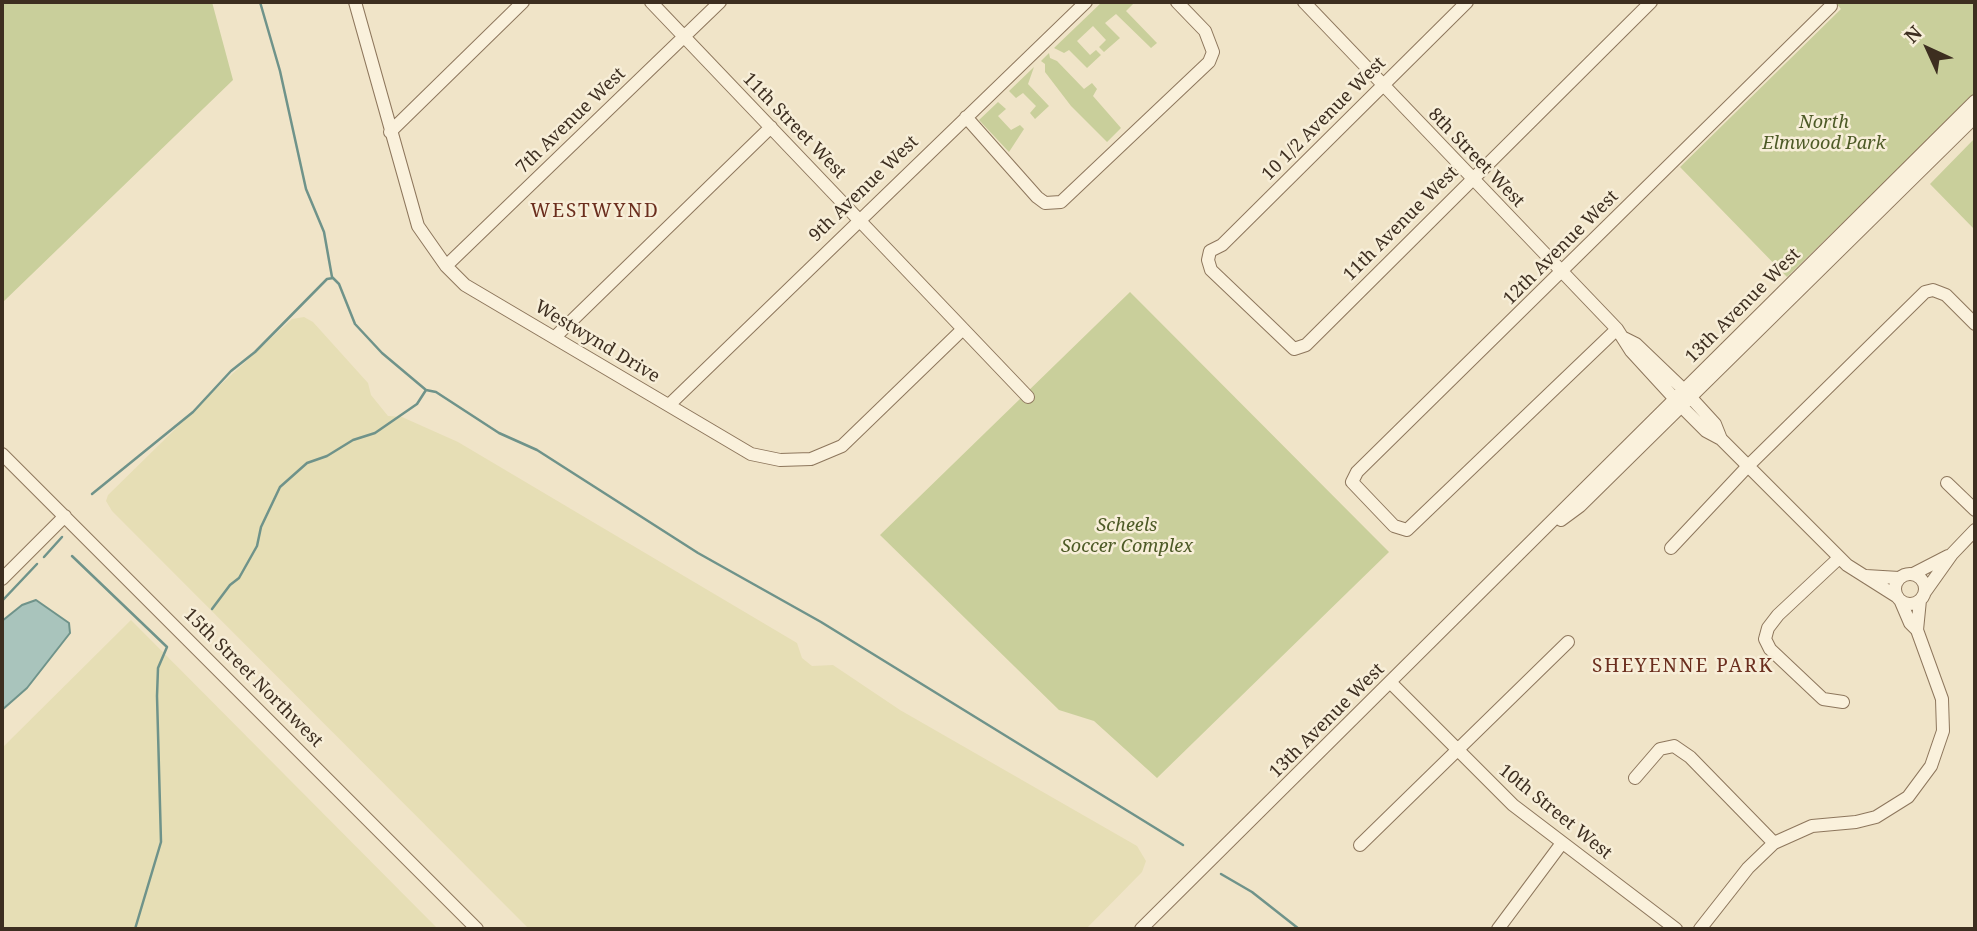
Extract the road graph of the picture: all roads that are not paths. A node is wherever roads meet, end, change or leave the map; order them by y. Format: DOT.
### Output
graph roads {
  1 [pos="355,2"];
  2 [pos="523,2"];
  3 [pos="651,2"];
  4 [pos="720,2"];
  5 [pos="1086,2"];
  6 [pos="1177,2"];
  7 [pos="1304,2"];
  8 [pos="1467,2"];
  9 [pos="1651,2"];
  10 [pos="1831,6"];
  11 [pos="684,36"];
  12 [pos="1382,85"];
  13 [pos="1975,101"];
  14 [pos="966,117"];
  15 [pos="1975,117"];
  16 [pos="771,127"];
  17 [pos="390,132"];
  18 [pos="1471,179"];
  19 [pos="859,218"];
  20 [pos="446,266"];
  21 [pos="1561,272"];
  22 [pos="1975,324"];
  23 [pos="963,329"];
  24 [pos="1620,334"];
  25 [pos="555,337"];
  26 [pos="1294,349"];
  27 [pos="1028,397"];
  28 [pos="1682,397"];
  29 [pos="669,405"];
  30 [pos="2,454"];
  31 [pos="1748,466"];
  32 [pos="1947,482"];
  33 [pos="1975,510"];
  34 [pos="65,516"];
  35 [pos="1975,530"];
  36 [pos="1671,548"];
  37 [pos="1952,554"];
  38 [pos="1839,558"];
  39 [pos="1913,574"];
  40 [pos="1866,576"];
  41 [pos="1899,578"];
  42 [pos="2,579"];
  43 [pos="1922,596"];
  44 [pos="1898,599"];
  45 [pos="1917,629"];
  46 [pos="1568,642"];
  47 [pos="1390,682"];
  48 [pos="1843,702"];
  49 [pos="1457,750"];
  50 [pos="1635,778"];
  51 [pos="1562,843"];
  52 [pos="1774,843"];
  53 [pos="1360,845"];
  54 [pos="477,929"];
  55 [pos="1142,929"];
  56 [pos="1498,929"];
  57 [pos="1676,929"];
  58 [pos="1700,929"];
  1 -- 17 [label="street, Westwynd Drive"];
  2 -- 17 [label="street"];
  3 -- 11 [label="street, 11th Street West"];
  4 -- 11 [label="street, 7th Avenue West"];
  5 -- 14 [label="street, 9th Avenue West"];
  6 -- 14 [label="street"];
  7 -- 12 [label="street, 8th Street West"];
  8 -- 12 [label="street, 10 1/2 Avenue West"];
  9 -- 18 [label="street, 11th Avenue West"];
  10 -- 21 [label="street, 12th Avenue West"];
  11 -- 16 [label="street, 11th Street West"];
  11 -- 20 [label="street, 7th Avenue West"];
  12 -- 18 [label="street, 8th Street West"];
  12 -- 26 [label="street, 10 1/2 Avenue West"];
  13 -- 28 [label="street, 13th Avenue West"];
  14 -- 19 [label="street, 9th Avenue West"];
  15 -- 28 [label="street, 13th Avenue West"];
  16 -- 19 [label="street, 11th Street West"];
  16 -- 25 [label="street"];
  17 -- 20 [label="street, Westwynd Drive"];
  18 -- 21 [label="street, 8th Street West"];
  18 -- 26 [label="street, 11th Avenue West"];
  19 -- 23 [label="street, 11th Street West"];
  19 -- 29 [label="street, 9th Avenue West"];
  20 -- 25 [label="street, Westwynd Drive"];
  21 -- 24 [label="street, 8th Street West"];
  21 -- 24 [label="street, 12th Avenue West"];
  22 -- 31 [label="street"];
  23 -- 27 [label="street, 11th Street West"];
  23 -- 29 [label="street, Westwynd Drive"];
  24 -- 28 [label="street, 8th Street West"];
  25 -- 29 [label="street, Westwynd Drive"];
  28 -- 31 [label="street, 8th Street West"];
  28 -- 47 [label="street, 13th Avenue West"];
  30 -- 34 [label="street, 15th Street Northwest"];
  31 -- 36 [label="street"];
  31 -- 38 [label="street, 8th Street West"];
  32 -- 33 [label="street"];
  34 -- 42 [label="street"];
  34 -- 54 [label="street, 15th Street Northwest"];
  35 -- 37 [label="street"];
  37 -- 39 [label="street"];
  37 -- 43 [label="street"];
  38 -- 40 [label="street, 8th Street West"];
  38 -- 48 [label="street"];
  39 -- 41 [label="street"];
  39 -- 43 [label="street"];
  40 -- 41 [label="street"];
  40 -- 44 [label="street, 8th Street West"];
  41 -- 44 [label="street"];
  43 -- 44 [label="street"];
  43 -- 45 [label="street"];
  44 -- 45 [label="street"];
  45 -- 52 [label="street"];
  46 -- 49 [label="street"];
  47 -- 49 [label="street, 10th Street West"];
  47 -- 55 [label="street, 13th Avenue West"];
  49 -- 51 [label="street, 10th Street West"];
  49 -- 53 [label="street"];
  50 -- 52 [label="street"];
  51 -- 56 [label="street"];
  51 -- 57 [label="street, 10th Street West"];
  52 -- 58 [label="street"];
}
